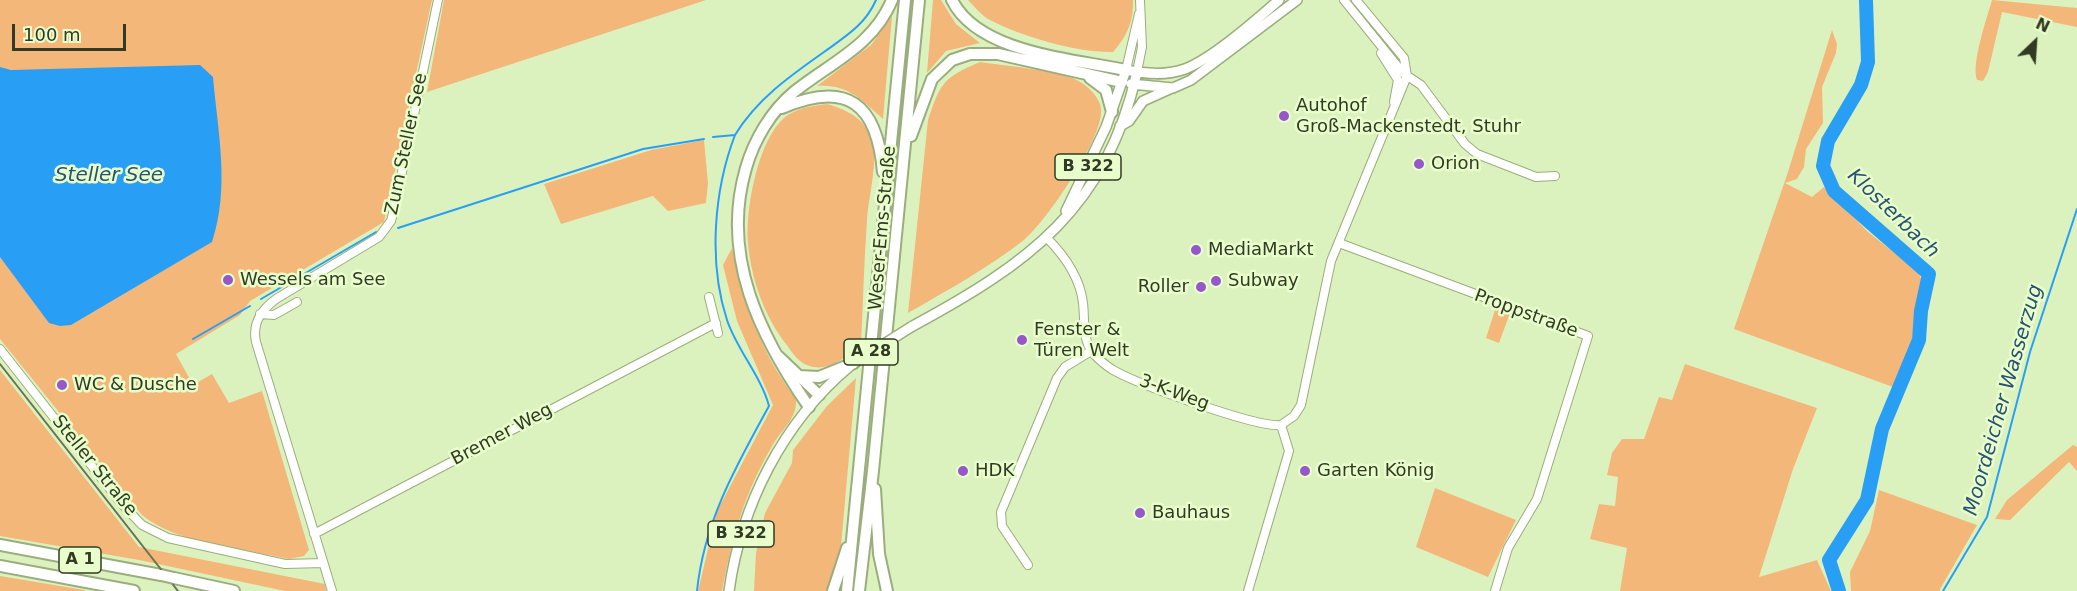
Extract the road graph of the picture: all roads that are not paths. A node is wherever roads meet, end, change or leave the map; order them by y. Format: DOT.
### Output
graph roads {
  1 [pos="438,0"];
  2 [pos="892,0"];
  3 [pos="905,0"];
  4 [pos="919,0"];
  5 [pos="952,0"];
  6 [pos="1279,0"];
  7 [pos="1299,0"];
  8 [pos="1344,0"];
  9 [pos="1356,0"];
  10 [pos="1141,3"];
  11 [pos="1376,41"];
  12 [pos="1131,71"];
  13 [pos="1086,73"];
  14 [pos="1407,76"];
  15 [pos="1398,80"];
  16 [pos="1122,82"];
  17 [pos="1134,84"];
  18 [pos="1173,88"];
  19 [pos="779,109"];
  20 [pos="1112,112"];
  21 [pos="1391,115"];
  22 [pos="1120,126"];
  23 [pos="905,153"];
  24 [pos="1555,176"];
  25 [pos="886,198"];
  26 [pos="1061,221"];
  27 [pos="1046,237"];
  28 [pos="1339,243"];
  29 [pos="709,297"];
  30 [pos="297,302"];
  31 [pos="260,314"];
  32 [pos="716,323"];
  33 [pos="718,333"];
  34 [pos="0,349"];
  35 [pos="1091,351"];
  36 [pos="776,355"];
  37 [pos="854,363"];
  38 [pos="800,376"];
  39 [pos="819,395"];
  40 [pos="809,407"];
  41 [pos="1281,425"];
  42 [pos="873,471"];
  43 [pos="853,528"];
  44 [pos="314,534"];
  45 [pos="0,545"];
  46 [pos="323,562"];
  47 [pos="1028,565"];
  48 [pos="0,566"];
  49 [pos="134,591"];
  50 [pos="234,591"];
  51 [pos="332,591"];
  52 [pos="729,591"];
  53 [pos="833,591"];
  54 [pos="847,591"];
  55 [pos="859,591"];
  56 [pos="887,591"];
  57 [pos="1248,591"];
  58 [pos="1495,591"];
  1 -- 31 [label="street, Zum Steller See"];
  2 -- 19 [label="highway"];
  3 -- 25 [label="highway, Weser-Ems-Straße / A 28"];
  4 -- 23 [label="highway, Weser-Ems-Straße / A 28"];
  5 -- 12 [label="highway"];
  6 -- 12 [label="main road"];
  7 -- 18 [label="main road"];
  8 -- 11 [label="street"];
  9 -- 14 [label="street"];
  10 -- 12 [label="street"];
  11 -- 14 [label="street"];
  11 -- 15 [label="street"];
  12 -- 16 [label="main road, B 322"];
  12 -- 17 [label="main road, B 322"];
  13 -- 16 [label="highway"];
  13 -- 20 [label="highway"];
  13 -- 23 [label="highway"];
  14 -- 15 [label="street"];
  14 -- 21 [label="street"];
  14 -- 24 [label="street"];
  15 -- 21 [label="street"];
  16 -- 17 [label="main road"];
  16 -- 20 [label="main road, B 322"];
  17 -- 18 [label="main road"];
  17 -- 22 [label="main road, B 322"];
  18 -- 22 [label="main road"];
  19 -- 25 [label="highway"];
  19 -- 36 [label="highway"];
  20 -- 26 [label="main road, B 322"];
  21 -- 28 [label="street"];
  22 -- 26 [label="main road, B 322"];
  23 -- 42 [label="highway, Weser-Ems-Straße / A 28"];
  25 -- 43 [label="highway, Weser-Ems-Straße / A 28"];
  26 -- 27 [label="main road, B 322"];
  27 -- 35 [label="street"];
  27 -- 37 [label="main road, B 322, bridge"];
  28 -- 41 [label="street"];
  28 -- 58 [label="street, Proppstraße"];
  29 -- 32 [label="street"];
  30 -- 31 [label="street"];
  31 -- 44 [label="street"];
  32 -- 33 [label="street"];
  32 -- 44 [label="street, Bremer Weg"];
  34 -- 46 [label="street, Steller Straße"];
  35 -- 41 [label="street, 3-K-Weg"];
  35 -- 47 [label="street"];
  36 -- 38 [label="highway"];
  36 -- 40 [label="highway"];
  37 -- 38 [label="highway"];
  37 -- 39 [label="main road, B 322"];
  38 -- 39 [label="highway"];
  39 -- 40 [label="main road, B 322"];
  40 -- 52 [label="main road, B 322"];
  41 -- 57 [label="street"];
  42 -- 55 [label="highway"];
  42 -- 56 [label="highway"];
  43 -- 53 [label="highway"];
  43 -- 54 [label="highway"];
  44 -- 46 [label="street"];
  45 -- 50 [label="highway, A 1, bridge"];
  46 -- 51 [label="street"];
  48 -- 49 [label="highway, A 1"];
}
